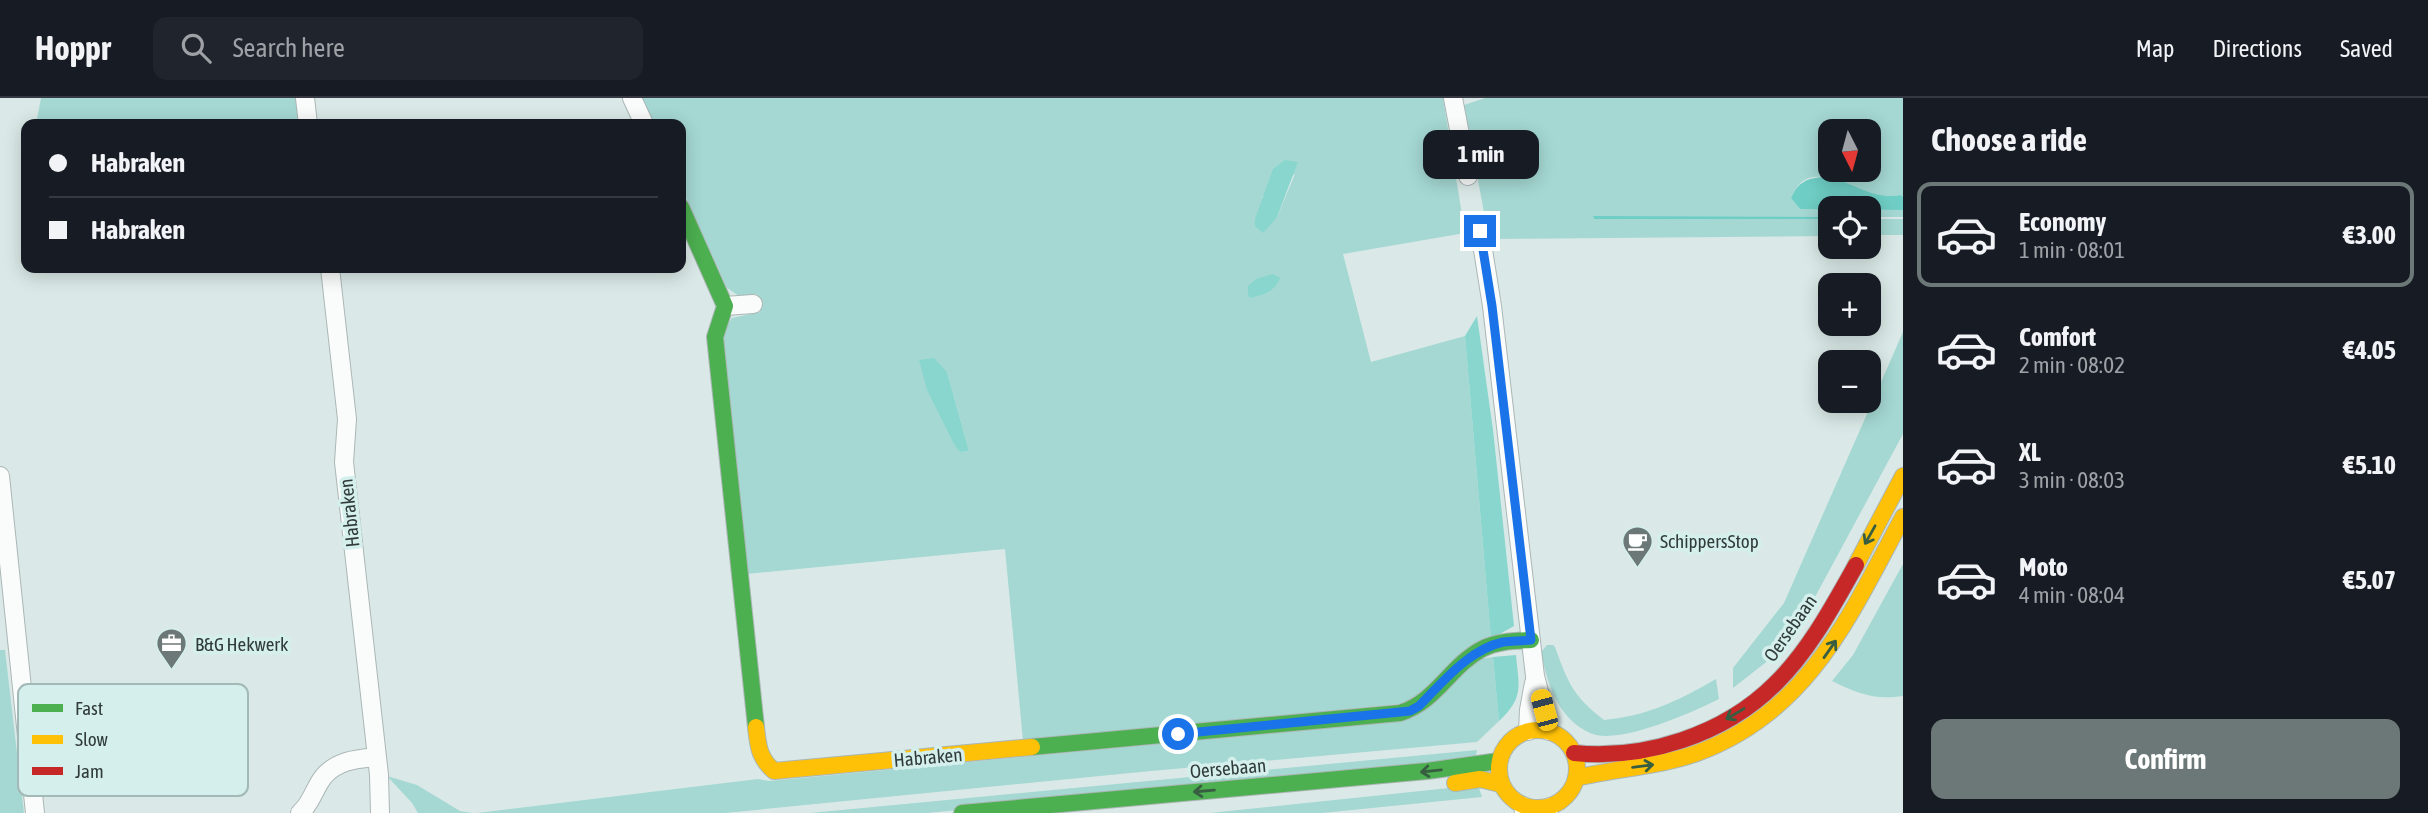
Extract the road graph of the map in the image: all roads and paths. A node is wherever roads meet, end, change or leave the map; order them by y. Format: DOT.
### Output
graph roads {
  1 [pos="305,98"];
  2 [pos="632,98"];
  3 [pos="1453,98"];
  4 [pos="307,119"];
  5 [pos="642,119"];
  6 [pos="1468,176"];
  7 [pos="686,218"];
  8 [pos="1480,231"];
  9 [pos="331,273"];
  10 [pos="753,304"];
  11 [pos="725,306"];
  12 [pos="0,476"];
  13 [pos="1903,476"];
  14 [pos="1903,517"];
  15 [pos="1531,640"];
  16 [pos="1535,676"];
  17 [pos="22,684"];
  18 [pos="1528,731"];
  19 [pos="1549,731"];
  20 [pos="1574,753"];
  21 [pos="1499,761"];
  22 [pos="377,766"];
  23 [pos="1576,778"];
  24 [pos="1500,784"];
  25 [pos="1381,791"];
  26 [pos="1524,810"];
  27 [pos="1549,810"];
  28 [pos="300,813"];
  29 [pos="380,813"];
  30 [pos="393,813"];
  31 [pos="962,813"];
  1 -- 4 [label="street"];
  2 -- 5 [label="street"];
  3 -- 6 [label="street"];
  7 -- 11 [label="main road"];
  8 -- 15 [label="street"];
  9 -- 22 [label="street, Habraken"];
  10 -- 11 [label="street"];
  11 -- 15 [label="main road, Habraken"];
  12 -- 17 [label="street"];
  13 -- 20 [label="main road, Oersebaan, one-way"];
  23 -- 14 [label="main road, one-way"];
  15 -- 16 [label="street"];
  16 -- 18 [label="street"];
  16 -- 19 [label="street"];
  18 -- 19 [label="main road"];
  18 -- 21 [label="main road"];
  19 -- 20 [label="main road"];
  20 -- 23 [label="main road"];
  21 -- 24 [label="main road"];
  21 -- 31 [label="main road, Oersebaan, one-way"];
  22 -- 28 [label="street"];
  22 -- 29 [label="street, Habraken"];
  22 -- 30 [label="street, Habraken"];
  23 -- 27 [label="main road"];
  24 -- 25 [label="main road"];
  24 -- 26 [label="main road"];
  26 -- 27 [label="main road"];
}
